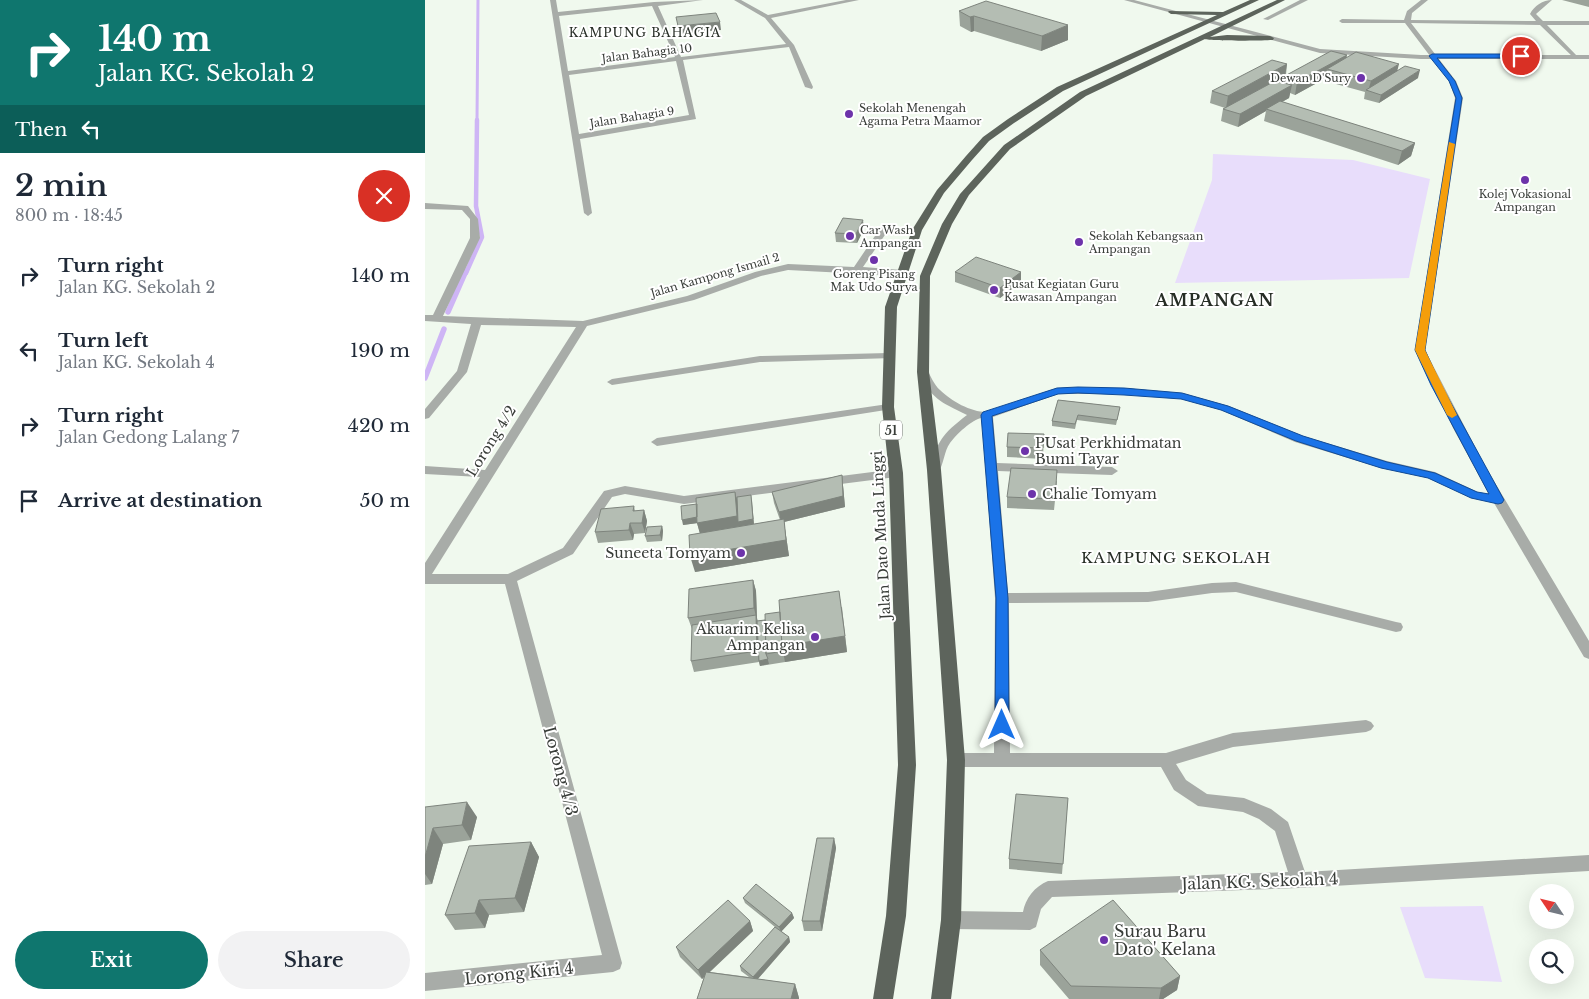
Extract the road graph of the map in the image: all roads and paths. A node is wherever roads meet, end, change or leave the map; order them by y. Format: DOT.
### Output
graph roads {
  1 [pos="553,0"];
  2 [pos="700,0"];
  3 [pos="737,0"];
  4 [pos="856,0"];
  5 [pos="1127,0"];
  6 [pos="1256,0"];
  7 [pos="1283,0"];
  8 [pos="1305,0"];
  9 [pos="1425,0"];
  10 [pos="1549,0"];
  11 [pos="655,4"];
  12 [pos="1234,10"];
  13 [pos="1171,12"];
  14 [pos="1257,12"];
  15 [pos="555,14"];
  16 [pos="767,17"];
  17 [pos="1266,19"];
  18 [pos="1342,21"];
  19 [pos="1208,22"];
  20 [pos="1407,22"];
  21 [pos="1541,23"];
  22 [pos="1589,23"];
  23 [pos="1226,26"];
  24 [pos="1173,38"];
  25 [pos="1270,38"];
  26 [pos="1196,41"];
  27 [pos="791,45"];
  28 [pos="1432,56"];
  29 [pos="1575,57"];
  30 [pos="1589,57"];
  31 [pos="679,60"];
  32 [pos="565,73"];
  33 [pos="809,87"];
  34 [pos="575,137"];
  35 [pos="425,206"];
  36 [pos="588,213"];
  37 [pos="884,229"];
  38 [pos="857,269"];
  39 [pos="902,273"];
  40 [pos="425,318"];
  41 [pos="437,318"];
  42 [pos="477,321"];
  43 [pos="583,324"];
  44 [pos="889,356"];
  45 [pos="923,372"];
  46 [pos="612,382"];
  47 [pos="888,407"];
  48 [pos="981,415"];
  49 [pos="425,416"];
  50 [pos="657,442"];
  51 [pos="991,467"];
  52 [pos="425,470"];
  53 [pos="934,470"];
  54 [pos="1112,471"];
  55 [pos="896,473"];
  56 [pos="488,474"];
  57 [pos="1498,500"];
  58 [pos="425,574"];
  59 [pos="510,578"];
  60 [pos="425,579"];
  61 [pos="1002,598"];
  62 [pos="1395,627"];
  63 [pos="1589,653"];
  64 [pos="1366,726"];
  65 [pos="956,760"];
  66 [pos="1166,760"];
  67 [pos="1002,761"];
  68 [pos="1589,864"];
  69 [pos="1299,880"];
  70 [pos="951,920"];
  71 [pos="613,963"];
  72 [pos="425,982"];
  73 [pos="883,999"];
  74 [pos="941,999"];
  1 -- 15 [label="street"];
  2 -- 11 [label="street"];
  3 -- 16 [label="street"];
  4 -- 16 [label="street"];
  5 -- 13 [label="street"];
  6 -- 12 [label="highway, 51"];
  7 -- 14 [label="highway"];
  8 -- 17 [label="street"];
  9 -- 20 [label="street"];
  10 -- 21 [label="street"];
  11 -- 15 [label="street"];
  11 -- 31 [label="street, Jalan Bahagia 9"];
  12 -- 13 [label="highway"];
  12 -- 19 [label="highway, 51"];
  13 -- 19 [label="street"];
  13 -- 24 [label="highway"];
  14 -- 23 [label="highway"];
  14 -- 25 [label="highway"];
  15 -- 32 [label="street"];
  16 -- 27 [label="street"];
  18 -- 20 [label="street"];
  19 -- 23 [label="street"];
  19 -- 24 [label="highway, Jalan Dato Muda Linggi / 51"];
  20 -- 21 [label="street"];
  20 -- 28 [label="street"];
  21 -- 22 [label="street"];
  21 -- 29 [label="street"];
  23 -- 25 [label="street"];
  23 -- 26 [label="highway"];
  24 -- 39 [label="highway, Jalan Dato Muda Linggi / 51"];
  25 -- 26 [label="highway"];
  25 -- 28 [label="street"];
  26 -- 45 [label="highway"];
  27 -- 31 [label="street, Jalan Bahagia 10"];
  27 -- 33 [label="street"];
  28 -- 29 [label="street"];
  28 -- 57 [label="street"];
  29 -- 30 [label="street"];
  31 -- 32 [label="street, Jalan Bahagia 10"];
  31 -- 34 [label="street, Jalan Bahagia 9"];
  32 -- 34 [label="street"];
  34 -- 36 [label="street"];
  35 -- 41 [label="street"];
  37 -- 38 [label="street"];
  38 -- 39 [label="street, Jalan Kampong Ismail 2"];
  38 -- 43 [label="street, Jalan Kampong Ismail 2"];
  39 -- 44 [label="highway, Jalan Dato Muda Linggi / 51"];
  40 -- 41 [label="street, Jalan Kampong Ismail 2"];
  41 -- 42 [label="street, Jalan Kampong Ismail 2"];
  42 -- 43 [label="street, Jalan Kampong Ismail 2"];
  42 -- 49 [label="street"];
  43 -- 56 [label="street, Lorong 4/2"];
  44 -- 46 [label="street"];
  44 -- 47 [label="highway, Jalan Dato Muda Linggi / 51"];
  45 -- 48 [label="street"];
  45 -- 53 [label="highway"];
  47 -- 50 [label="street"];
  47 -- 55 [label="highway, Jalan Dato Muda Linggi / 51"];
  48 -- 51 [label="street"];
  48 -- 53 [label="street"];
  48 -- 57 [label="street"];
  51 -- 54 [label="street"];
  51 -- 61 [label="street"];
  52 -- 56 [label="street"];
  53 -- 65 [label="highway"];
  55 -- 59 [label="street"];
  55 -- 73 [label="highway, Jalan Dato Muda Linggi / 51"];
  56 -- 58 [label="street, Lorong 4/2"];
  57 -- 63 [label="street"];
  59 -- 60 [label="street"];
  59 -- 71 [label="street, Lorong 4/3"];
  61 -- 62 [label="street"];
  61 -- 67 [label="street"];
  64 -- 66 [label="street"];
  65 -- 67 [label="street"];
  65 -- 70 [label="highway"];
  66 -- 67 [label="street"];
  66 -- 69 [label="street"];
  68 -- 69 [label="street, Jalan KG. Sekolah 4"];
  69 -- 70 [label="street, Jalan KG. Sekolah 4"];
  70 -- 74 [label="highway"];
  71 -- 72 [label="street, Lorong Kiri 4"];
}
